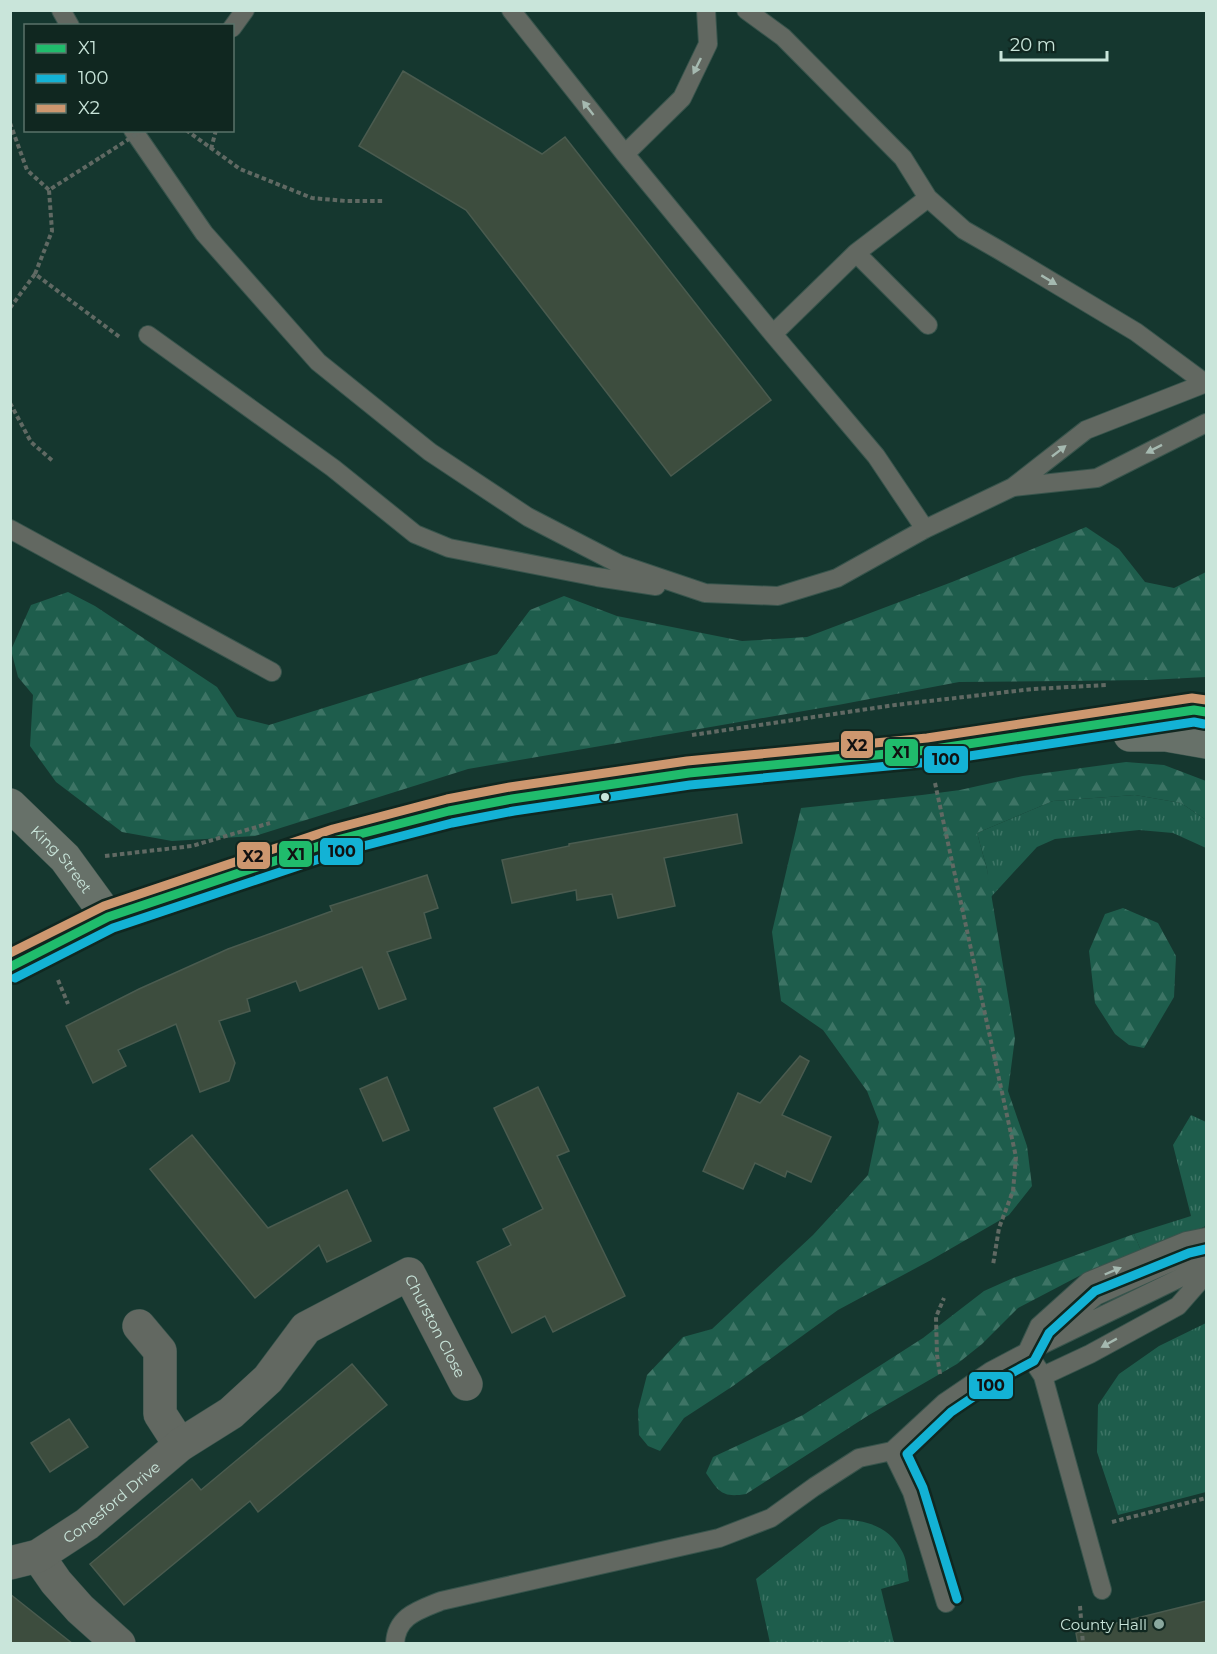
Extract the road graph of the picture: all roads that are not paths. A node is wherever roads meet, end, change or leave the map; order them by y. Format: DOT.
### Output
graph roads {
  1 [pos="61,10"];
  2 [pos="245,10"];
  3 [pos="511,10"];
  4 [pos="706,10"];
  5 [pos="746,10"];
  6 [pos="69,24"];
  7 [pos="234,25"];
  8 [pos="134,132"];
  9 [pos="625,154"];
  10 [pos="928,198"];
  11 [pos="856,252"];
  12 [pos="928,325"];
  13 [pos="773,334"];
  14 [pos="148,335"];
  15 [pos="1206,383"];
  16 [pos="1206,423"];
  17 [pos="1013,487"];
  18 [pos="10,529"];
  19 [pos="925,529"];
  20 [pos="705,593"];
  21 [pos="273,672"];
  22 [pos="1206,712"];
  23 [pos="1029,736"];
  24 [pos="1206,742"];
  25 [pos="10,805"];
  26 [pos="108,917"];
  27 [pos="10,967"];
  28 [pos="1206,1237"];
  29 [pos="1206,1253"];
  30 [pos="1206,1263"];
  31 [pos="1206,1274"];
  32 [pos="139,1326"];
  33 [pos="306,1328"];
  34 [pos="1026,1352"];
  35 [pos="1043,1376"];
  36 [pos="465,1384"];
  37 [pos="180,1445"];
  38 [pos="892,1451"];
  39 [pos="24,1559"];
  40 [pos="1102,1590"];
  41 [pos="946,1603"];
  42 [pos="119,1644"];
  43 [pos="395,1644"];
  1 -- 6 [label="lane"];
  2 -- 7 [label="lane"];
  9 -- 3 [label="lane, one-way"];
  4 -- 9 [label="lane, one-way"];
  5 -- 10 [label="lane"];
  8 -- 20 [label="lane"];
  9 -- 13 [label="lane"];
  10 -- 11 [label="lane"];
  10 -- 15 [label="lane, one-way"];
  11 -- 12 [label="lane"];
  11 -- 13 [label="lane"];
  13 -- 19 [label="lane"];
  14 -- 20 [label="lane"];
  17 -- 15 [label="lane, one-way"];
  16 -- 17 [label="lane, one-way"];
  17 -- 19 [label="lane"];
  18 -- 21 [label="lane"];
  19 -- 20 [label="lane"];
  22 -- 23 [label="main road"];
  23 -- 24 [label="main road"];
  23 -- 26 [label="main road"];
  25 -- 26 [label="main road, King Street"];
  26 -- 27 [label="main road"];
  34 -- 28 [label="lane, one-way"];
  29 -- 34 [label="lane"];
  30 -- 34 [label="lane"];
  31 -- 35 [label="lane, one-way"];
  32 -- 37 [label="street"];
  33 -- 36 [label="street, Churston Close"];
  33 -- 37 [label="street, Conesford Drive"];
  34 -- 35 [label="lane"];
  34 -- 38 [label="lane"];
  35 -- 40 [label="lane"];
  37 -- 39 [label="street, Conesford Drive"];
  38 -- 41 [label="lane"];
  38 -- 43 [label="lane"];
  39 -- 42 [label="street, Conesford Drive"];
}
